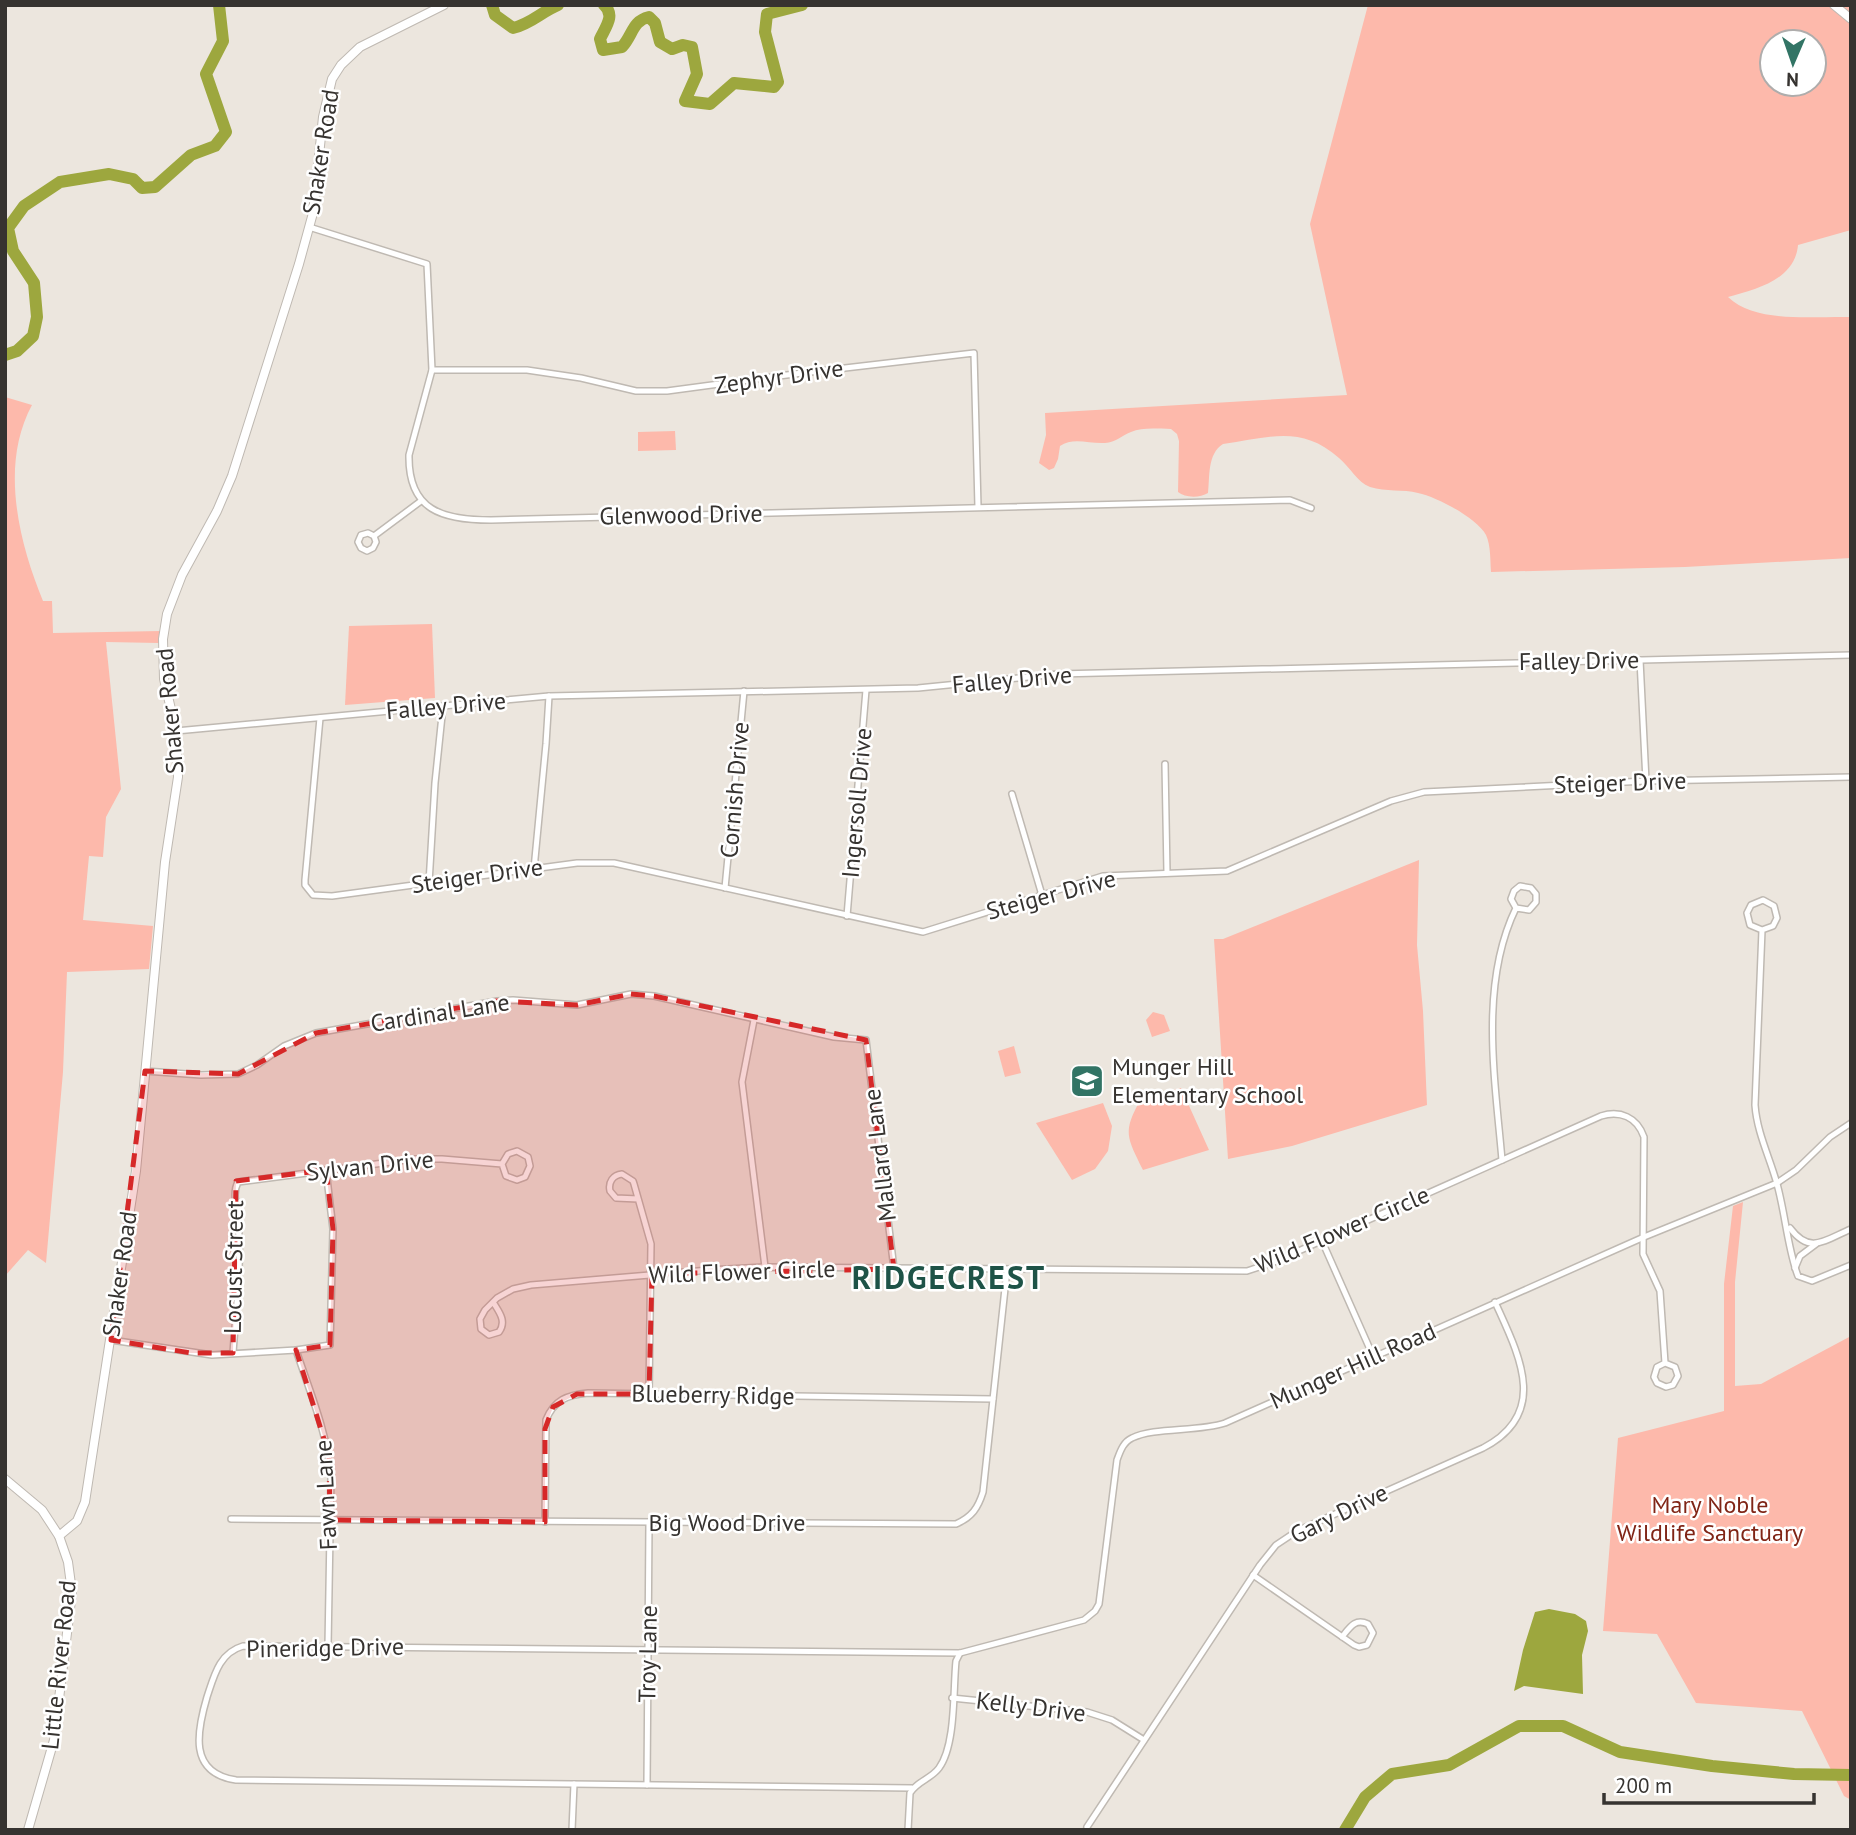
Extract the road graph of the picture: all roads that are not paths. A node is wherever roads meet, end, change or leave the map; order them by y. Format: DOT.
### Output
graph roads {
  1 [pos="444,5"];
  2 [pos="1834,5"];
  3 [pos="1851,19"];
  4 [pos="309,227"];
  5 [pos="432,370"];
  6 [pos="421,501"];
  7 [pos="978,507"];
  8 [pos="1311,508"];
  9 [pos="374,536"];
  10 [pos="1851,655"];
  11 [pos="1640,660"];
  12 [pos="866,690"];
  13 [pos="744,691"];
  14 [pos="549,696"];
  15 [pos="443,706"];
  16 [pos="320,718"];
  17 [pos="176,731"];
  18 [pos="1166,764"];
  19 [pos="1851,776"];
  20 [pos="1646,781"];
  21 [pos="1012,794"];
  22 [pos="534,869"];
  23 [pos="1167,873"];
  24 [pos="429,883"];
  25 [pos="725,888"];
  26 [pos="1042,895"];
  27 [pos="1516,908"];
  28 [pos="847,916"];
  29 [pos="1762,930"];
  30 [pos="754,1020"];
  31 [pos="866,1040"];
  32 [pos="145,1071"];
  33 [pos="1851,1123"];
  34 [pos="1502,1160"];
  35 [pos="502,1164"];
  36 [pos="326,1171"];
  37 [pos="238,1182"];
  38 [pos="1777,1183"];
  39 [pos="638,1199"];
  40 [pos="1788,1226"];
  41 [pos="1851,1229"];
  42 [pos="1644,1237"];
  43 [pos="1321,1241"];
  44 [pos="1818,1243"];
  45 [pos="1851,1265"];
  46 [pos="765,1267"];
  47 [pos="1795,1268"];
  48 [pos="894,1269"];
  49 [pos="1007,1270"];
  50 [pos="652,1274"];
  51 [pos="493,1302"];
  52 [pos="1495,1302"];
  53 [pos="111,1340"];
  54 [pos="296,1350"];
  55 [pos="233,1353"];
  56 [pos="1373,1356"];
  57 [pos="1665,1363"];
  58 [pos="649,1394"];
  59 [pos="993,1399"];
  60 [pos="5,1479"];
  61 [pos="231,1519"];
  62 [pos="330,1520"];
  63 [pos="545,1522"];
  64 [pos="649,1522"];
  65 [pos="60,1536"];
  66 [pos="1253,1575"];
  67 [pos="1342,1637"];
  68 [pos="328,1646"];
  69 [pos="648,1650"];
  70 [pos="960,1653"];
  71 [pos="952,1698"];
  72 [pos="1144,1740"];
  73 [pos="574,1784"];
  74 [pos="647,1785"];
  75 [pos="912,1788"];
  76 [pos="1087,1827"];
  77 [pos="28,1830"];
  78 [pos="572,1830"];
  79 [pos="908,1830"];
  1 -- 4 [label="street, Shaker Road"];
  2 -- 3 [label="street"];
  4 -- 5 [label="street"];
  4 -- 17 [label="street, Shaker Road"];
  5 -- 6 [label="street"];
  5 -- 7 [label="street, Zephyr Drive"];
  6 -- 7 [label="street, Glenwood Drive"];
  6 -- 9 [label="street"];
  7 -- 8 [label="street, Glenwood Drive"];
  10 -- 11 [label="street, Falley Drive"];
  11 -- 12 [label="street, Falley Drive"];
  11 -- 20 [label="street"];
  12 -- 13 [label="street, Falley Drive"];
  12 -- 28 [label="street, Ingersoll Drive"];
  13 -- 14 [label="street, Falley Drive"];
  13 -- 25 [label="street, Cornish Drive"];
  14 -- 15 [label="street, Falley Drive"];
  14 -- 22 [label="street"];
  15 -- 16 [label="street, Falley Drive"];
  15 -- 24 [label="street"];
  16 -- 17 [label="street, Falley Drive"];
  16 -- 24 [label="street, Steiger Drive"];
  17 -- 32 [label="street, Shaker Road"];
  18 -- 23 [label="street"];
  19 -- 20 [label="street, Steiger Drive"];
  20 -- 23 [label="street, Steiger Drive"];
  21 -- 26 [label="street"];
  22 -- 24 [label="street, Steiger Drive"];
  22 -- 25 [label="street, Steiger Drive"];
  23 -- 26 [label="street, Steiger Drive"];
  25 -- 28 [label="street, Steiger Drive"];
  26 -- 28 [label="street, Steiger Drive"];
  27 -- 27 [label="street"];
  27 -- 34 [label="street"];
  29 -- 29 [label="street"];
  29 -- 38 [label="street"];
  30 -- 31 [label="street, Cardinal Lane"];
  30 -- 32 [label="street, Cardinal Lane"];
  30 -- 46 [label="street"];
  31 -- 48 [label="street, Mallard Lane"];
  32 -- 53 [label="street, Shaker Road"];
  33 -- 38 [label="street, Munger Hill Road"];
  34 -- 42 [label="street, Wild Flower Circle"];
  34 -- 43 [label="street, Wild Flower Circle"];
  35 -- 35 [label="street, Sylvan Drive"];
  35 -- 36 [label="street, Sylvan Drive"];
  36 -- 37 [label="street, Sylvan Drive"];
  36 -- 54 [label="street"];
  37 -- 55 [label="street, Locust Street"];
  38 -- 40 [label="street"];
  38 -- 42 [label="street, Munger Hill Road"];
  39 -- 39 [label="street"];
  39 -- 50 [label="street"];
  40 -- 44 [label="street"];
  40 -- 47 [label="street"];
  41 -- 44 [label="street"];
  42 -- 52 [label="street, Munger Hill Road"];
  42 -- 57 [label="street, Wild Flower Circle"];
  43 -- 49 [label="street, Wild Flower Circle"];
  43 -- 56 [label="street"];
  44 -- 47 [label="street"];
  45 -- 47 [label="street"];
  46 -- 48 [label="street, Wild Flower Circle"];
  46 -- 50 [label="street, Wild Flower Circle"];
  48 -- 49 [label="street, Wild Flower Circle"];
  49 -- 59 [label="street, Big Wood Drive"];
  50 -- 51 [label="street, Wild Flower Circle"];
  50 -- 58 [label="street"];
  51 -- 51 [label="street"];
  52 -- 56 [label="street, Munger Hill Road"];
  52 -- 66 [label="street, Gary Drive"];
  53 -- 55 [label="street"];
  53 -- 65 [label="street, Shaker Road"];
  54 -- 55 [label="street"];
  54 -- 62 [label="street, Fawn Lane"];
  56 -- 70 [label="street, Munger Hill Road"];
  57 -- 57 [label="street, Wild Flower Circle"];
  58 -- 59 [label="street, Blueberry Ridge"];
  58 -- 63 [label="street, Blueberry Ridge"];
  59 -- 64 [label="street, Big Wood Drive"];
  60 -- 65 [label="street, Little River Road"];
  61 -- 62 [label="street, Big Wood Drive"];
  62 -- 63 [label="street, Big Wood Drive"];
  62 -- 68 [label="street, Fawn Lane"];
  63 -- 64 [label="street, Big Wood Drive"];
  64 -- 69 [label="street, Troy Lane"];
  65 -- 77 [label="street, Little River Road"];
  66 -- 67 [label="street"];
  66 -- 72 [label="street, Gary Drive"];
  67 -- 67 [label="street"];
  68 -- 69 [label="street, Pineridge Drive"];
  68 -- 73 [label="street, Pineridge Drive"];
  69 -- 70 [label="street, Pineridge Drive"];
  69 -- 74 [label="street, Troy Lane"];
  70 -- 71 [label="street"];
  71 -- 72 [label="street, Kelly Drive"];
  71 -- 75 [label="street"];
  72 -- 76 [label="street, Gary Drive"];
  73 -- 74 [label="street, Pineridge Drive"];
  73 -- 78 [label="street"];
  74 -- 75 [label="street, Pineridge Drive"];
  75 -- 79 [label="street"];
}
